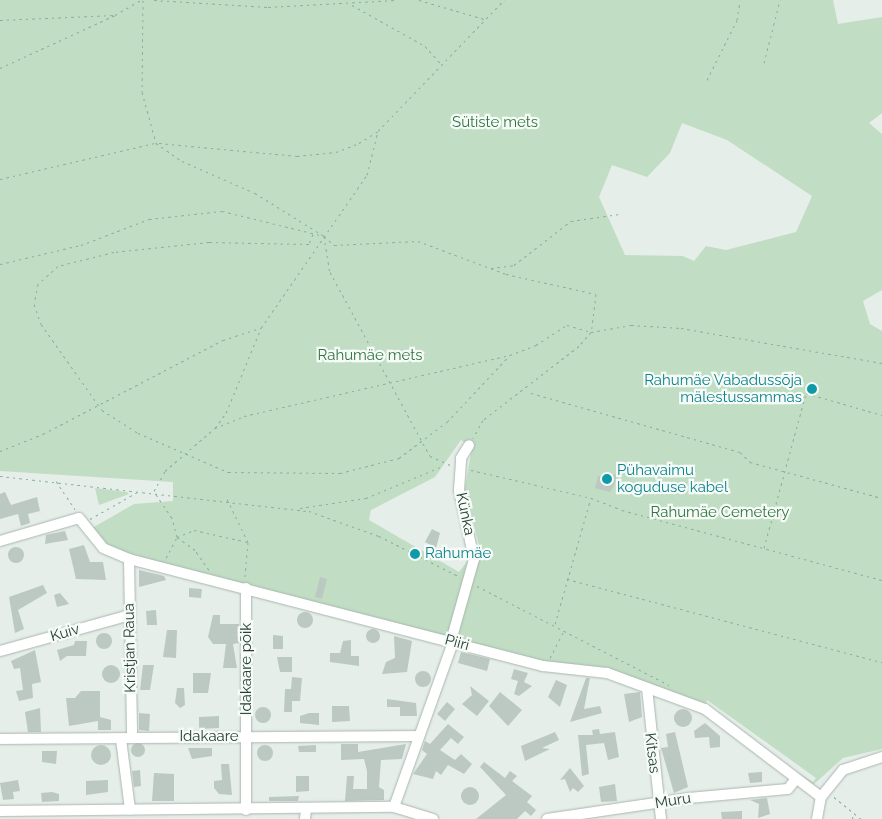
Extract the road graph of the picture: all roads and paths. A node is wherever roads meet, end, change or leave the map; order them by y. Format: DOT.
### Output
graph roads {
  1 [pos="142,0"];
  2 [pos="154,0"];
  3 [pos="396,0"];
  4 [pos="419,0"];
  5 [pos="504,0"];
  6 [pos="740,0"];
  7 [pos="780,0"];
  8 [pos="352,4"];
  9 [pos="115,15"];
  10 [pos="0,20"];
  11 [pos="485,20"];
  12 [pos="764,63"];
  13 [pos="442,64"];
  14 [pos="0,68"];
  15 [pos="707,80"];
  16 [pos="378,130"];
  17 [pos="156,143"];
  18 [pos="0,179"];
  19 [pos="619,214"];
  20 [pos="314,234"];
  21 [pos="324,236"];
  22 [pos="0,264"];
  23 [pos="491,268"];
  24 [pos="261,328"];
  25 [pos="591,332"];
  26 [pos="510,355"];
  27 [pos="882,362"];
  28 [pos="391,381"];
  29 [pos="531,393"];
  30 [pos="97,404"];
  31 [pos="882,415"];
  32 [pos="215,428"];
  33 [pos="423,443"];
  34 [pos="469,445"];
  35 [pos="0,451"];
  36 [pos="188,452"];
  37 [pos="444,466"];
  38 [pos="459,467"];
  39 [pos="785,472"];
  40 [pos="0,476"];
  41 [pos="56,481"];
  42 [pos="142,490"];
  43 [pos="154,491"];
  44 [pos="227,498"];
  45 [pos="591,498"];
  46 [pos="882,498"];
  47 [pos="297,508"];
  48 [pos="82,521"];
  49 [pos="177,537"];
  50 [pos="0,541"];
  51 [pos="248,542"];
  52 [pos="764,548"];
  53 [pos="129,559"];
  54 [pos="162,566"];
  55 [pos="567,579"];
  56 [pos="216,580"];
  57 [pos="882,580"];
  58 [pos="468,581"];
  59 [pos="246,588"];
  60 [pos="130,615"];
  61 [pos="554,625"];
  62 [pos="564,630"];
  63 [pos="452,642"];
  64 [pos="0,651"];
  65 [pos="882,662"];
  66 [pos="546,666"];
  67 [pos="647,688"];
  68 [pos="676,689"];
  69 [pos="418,736"];
  70 [pos="247,737"];
  71 [pos="126,738"];
  72 [pos="0,739"];
  73 [pos="882,757"];
  74 [pos="796,780"];
  75 [pos="821,797"];
  76 [pos="834,797"];
  77 [pos="658,803"];
  78 [pos="394,808"];
  79 [pos="130,809"];
  80 [pos="246,810"];
  81 [pos="0,811"];
  82 [pos="854,813"];
  83 [pos="95,814"];
  84 [pos="305,814"];
  85 [pos="420,816"];
  86 [pos="433,819"];
  87 [pos="547,819"];
  88 [pos="661,819"];
  89 [pos="817,819"];
  90 [pos="852,819"];
  91 [pos="862,819"];
  1 -- 9 [label="path"];
  1 -- 17 [label="path"];
  2 -- 8 [label="path"];
  3 -- 8 [label="path"];
  4 -- 11 [label="path"];
  5 -- 11 [label="path"];
  6 -- 15 [label="path"];
  7 -- 12 [label="path"];
  8 -- 13 [label="path"];
  9 -- 10 [label="path"];
  9 -- 14 [label="path"];
  11 -- 13 [label="path"];
  13 -- 16 [label="path"];
  16 -- 17 [label="path"];
  16 -- 21 [label="path"];
  17 -- 18 [label="path"];
  17 -- 21 [label="path"];
  19 -- 23 [label="path"];
  20 -- 21 [label="path"];
  20 -- 22 [label="path"];
  20 -- 30 [label="path"];
  21 -- 23 [label="path"];
  21 -- 24 [label="path"];
  21 -- 28 [label="path"];
  23 -- 25 [label="path"];
  24 -- 30 [label="path"];
  24 -- 32 [label="path"];
  25 -- 26 [label="path"];
  25 -- 27 [label="path"];
  25 -- 34 [label="path"];
  26 -- 28 [label="path"];
  26 -- 33 [label="path"];
  28 -- 32 [label="path"];
  28 -- 33 [label="path"];
  29 -- 39 [label="path"];
  30 -- 35 [label="path"];
  30 -- 36 [label="path"];
  31 -- 39 [label="path"];
  32 -- 36 [label="path"];
  33 -- 36 [label="path"];
  33 -- 37 [label="path"];
  34 -- 38 [label="street, Künka"];
  36 -- 43 [label="path"];
  37 -- 38 [label="path"];
  37 -- 47 [label="path"];
  38 -- 45 [label="path"];
  38 -- 58 [label="street, Künka"];
  39 -- 46 [label="path"];
  39 -- 52 [label="path"];
  40 -- 41 [label="path"];
  41 -- 42 [label="path"];
  41 -- 48 [label="path"];
  42 -- 43 [label="path"];
  42 -- 48 [label="path"];
  43 -- 44 [label="path"];
  43 -- 49 [label="path"];
  44 -- 47 [label="path"];
  44 -- 51 [label="path"];
  45 -- 52 [label="path"];
  45 -- 55 [label="path"];
  47 -- 58 [label="path"];
  48 -- 50 [label="street"];
  48 -- 53 [label="street, Piiri"];
  49 -- 51 [label="path"];
  49 -- 54 [label="path"];
  49 -- 56 [label="path"];
  51 -- 59 [label="path"];
  52 -- 57 [label="path"];
  53 -- 54 [label="street, Piiri"];
  53 -- 60 [label="street, Kristjan Raua"];
  54 -- 56 [label="street, Piiri"];
  55 -- 61 [label="path"];
  55 -- 65 [label="path"];
  56 -- 59 [label="street, Piiri"];
  58 -- 61 [label="path"];
  58 -- 63 [label="street, Künka"];
  59 -- 63 [label="street, Piiri"];
  59 -- 70 [label="street, Idakaare põik"];
  60 -- 64 [label="street, Kuiv"];
  60 -- 71 [label="street, Kristjan Raua"];
  61 -- 62 [label="path"];
  62 -- 66 [label="path"];
  62 -- 68 [label="path"];
  63 -- 66 [label="street, Piiri"];
  63 -- 69 [label="street, Künka"];
  66 -- 67 [label="street, Piiri"];
  67 -- 74 [label="street, Piiri"];
  67 -- 77 [label="street, Kitsas"];
  69 -- 70 [label="street, Idakaare"];
  69 -- 78 [label="street, Künka"];
  70 -- 71 [label="street, Idakaare"];
  70 -- 80 [label="street, Idakaare põik"];
  71 -- 72 [label="street, Idakaare"];
  71 -- 79 [label="street, Kristjan Raua"];
  73 -- 75 [label="street"];
  74 -- 75 [label="street, Piiri"];
  74 -- 77 [label="street, Muru"];
  75 -- 89 [label="street"];
  76 -- 82 [label="path"];
  77 -- 87 [label="street, Muru"];
  77 -- 88 [label="street, Kitsas"];
  78 -- 84 [label="street"];
  78 -- 85 [label="street"];
  79 -- 80 [label="street"];
  79 -- 83 [label="street"];
  80 -- 84 [label="street"];
  81 -- 83 [label="street"];
  82 -- 90 [label="path"];
  82 -- 91 [label="path"];
  85 -- 86 [label="street"];
}
